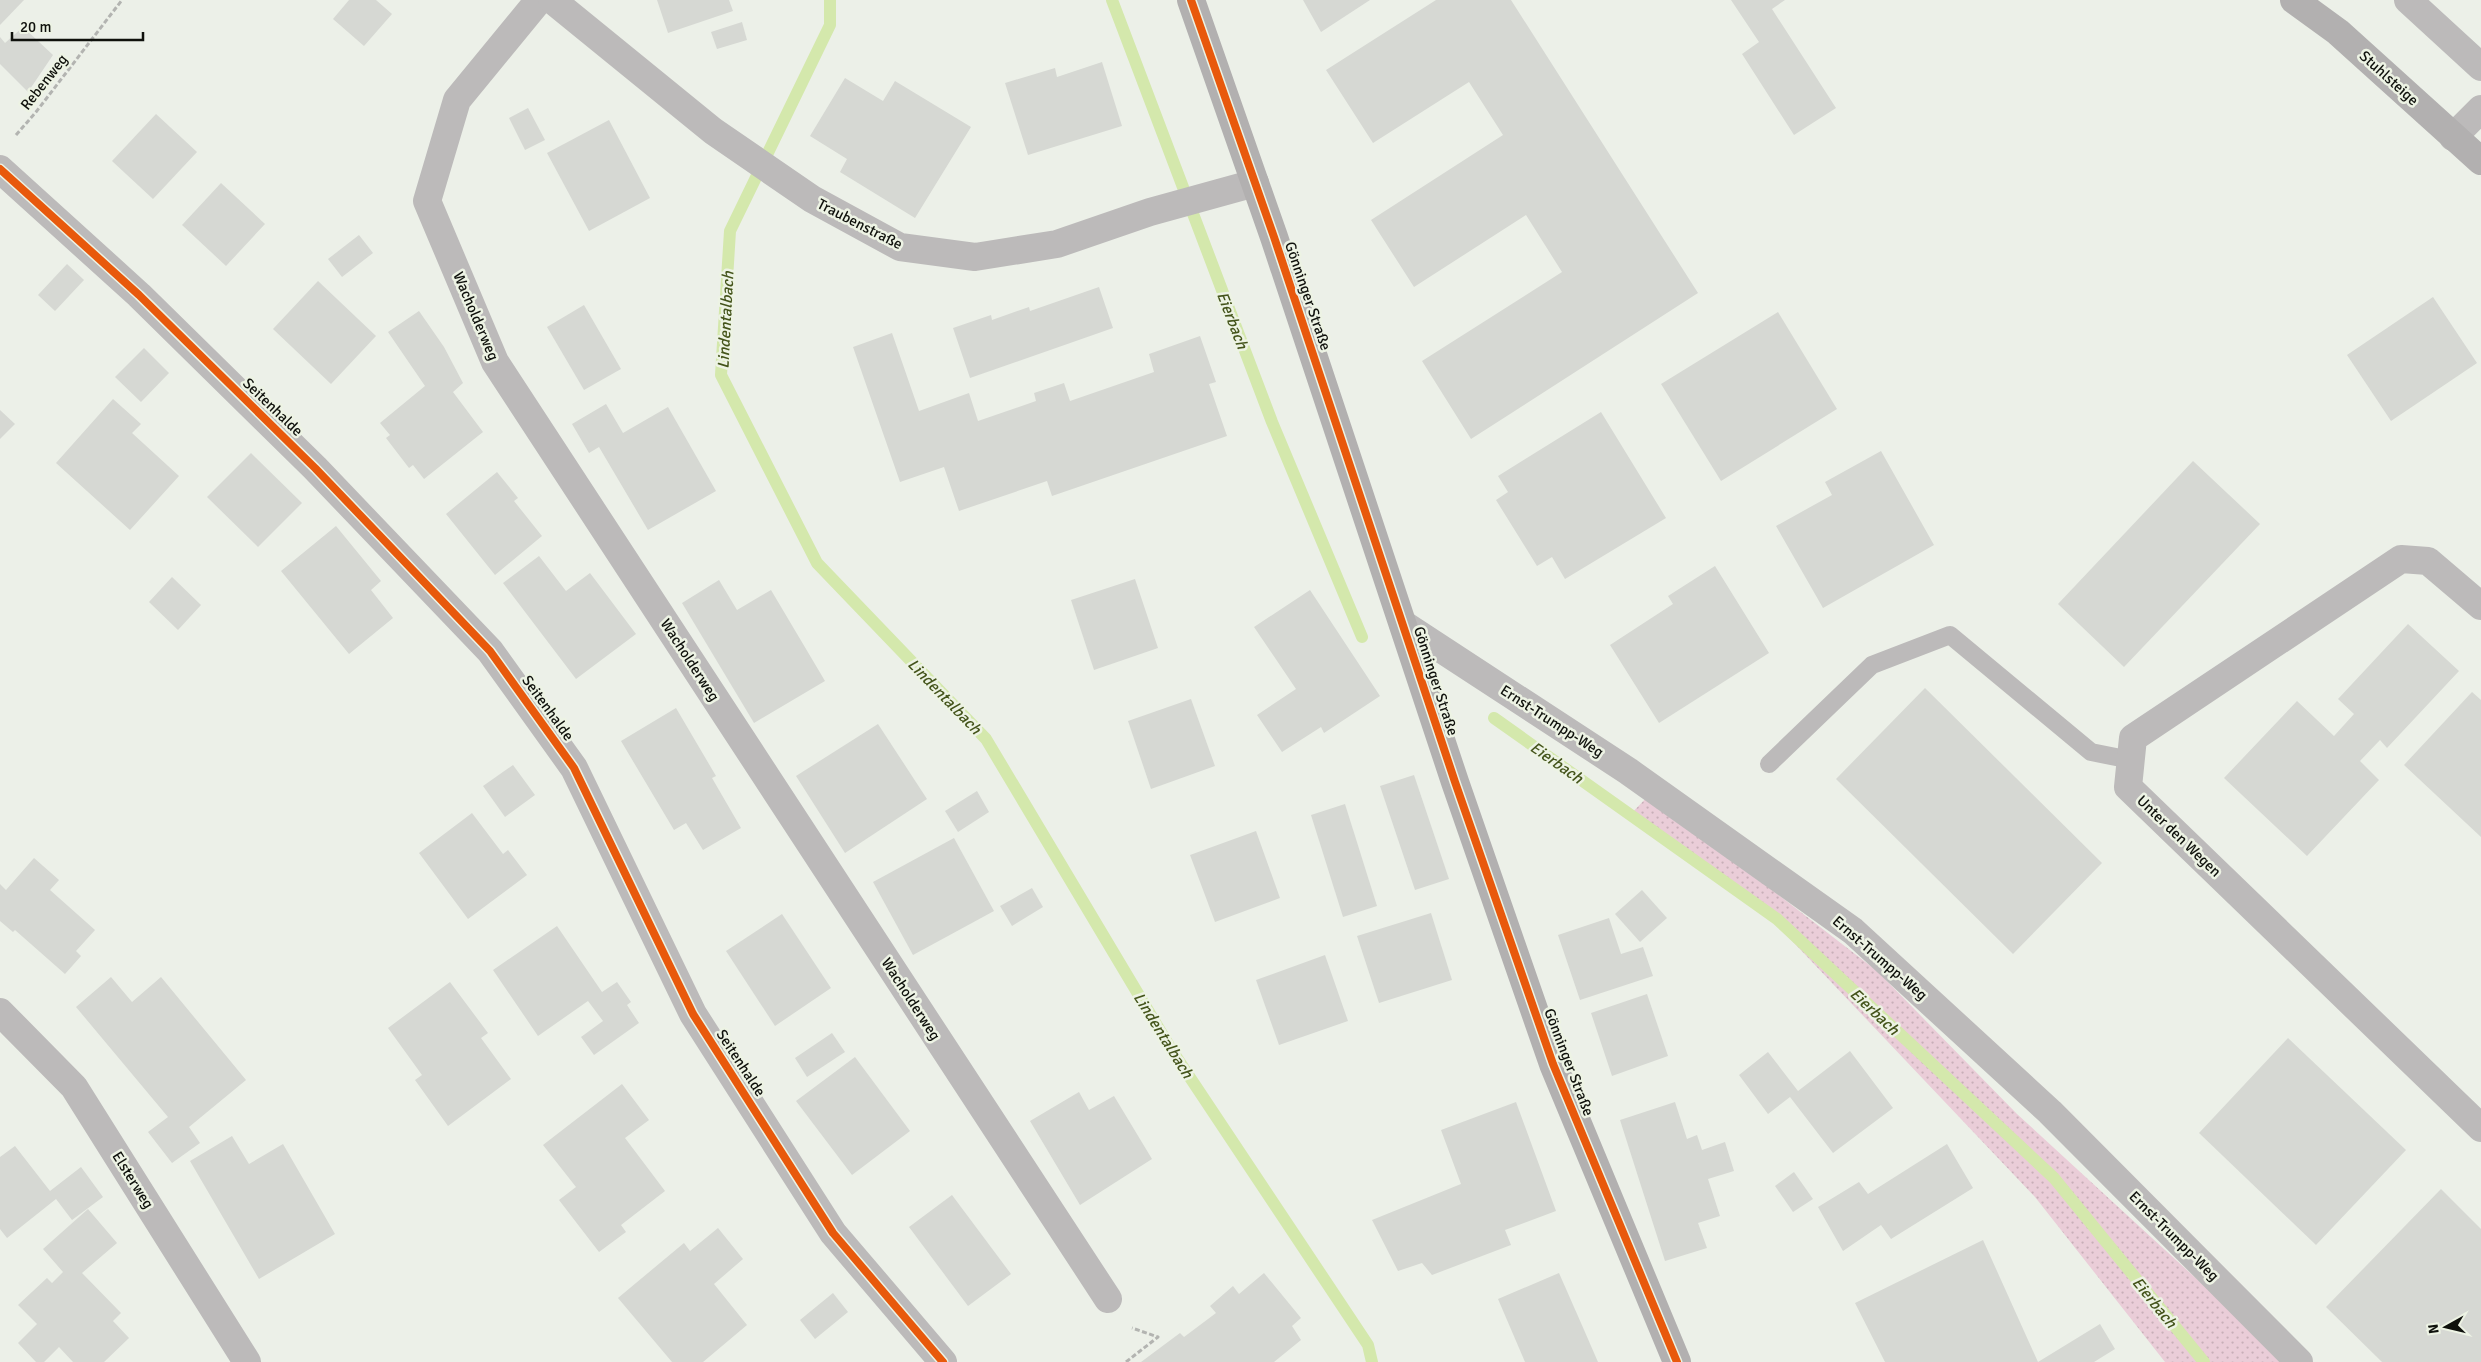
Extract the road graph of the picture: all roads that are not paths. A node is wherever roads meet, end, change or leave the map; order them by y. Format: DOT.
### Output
graph roads {
  1 [pos="538,0"];
  2 [pos="552,0"];
  3 [pos="1190,0"];
  4 [pos="2294,0"];
  5 [pos="2408,0"];
  6 [pos="2481,67"];
  7 [pos="2481,109"];
  8 [pos="2453,136"];
  9 [pos="2481,160"];
  10 [pos="0,169"];
  11 [pos="1255,183"];
  12 [pos="2481,606"];
  13 [pos="1406,631"];
  14 [pos="2130,760"];
  15 [pos="1769,764"];
  16 [pos="0,1012"];
  17 [pos="2481,1128"];
  18 [pos="1108,1299"];
  19 [pos="247,1362"];
  20 [pos="944,1362"];
  21 [pos="1677,1362"];
  22 [pos="2299,1362"];
  1 -- 18 [label="street, Wacholderweg"];
  2 -- 11 [label="street, Traubenstraße"];
  3 -- 11 [label="street, Gönninger Straße"];
  4 -- 8 [label="street, Stuhlsteige"];
  5 -- 6 [label="street"];
  7 -- 8 [label="street"];
  8 -- 9 [label="street, Stuhlsteige"];
  10 -- 20 [label="street, Seitenhalde"];
  11 -- 13 [label="street, Gönninger Straße"];
  12 -- 14 [label="street, Unter den Wegen"];
  13 -- 21 [label="street, Gönninger Straße"];
  13 -- 22 [label="street, Ernst-Trumpp-Weg"];
  14 -- 15 [label="lane"];
  14 -- 17 [label="street, Unter den Wegen"];
  16 -- 19 [label="street, Elsterweg"];
}
